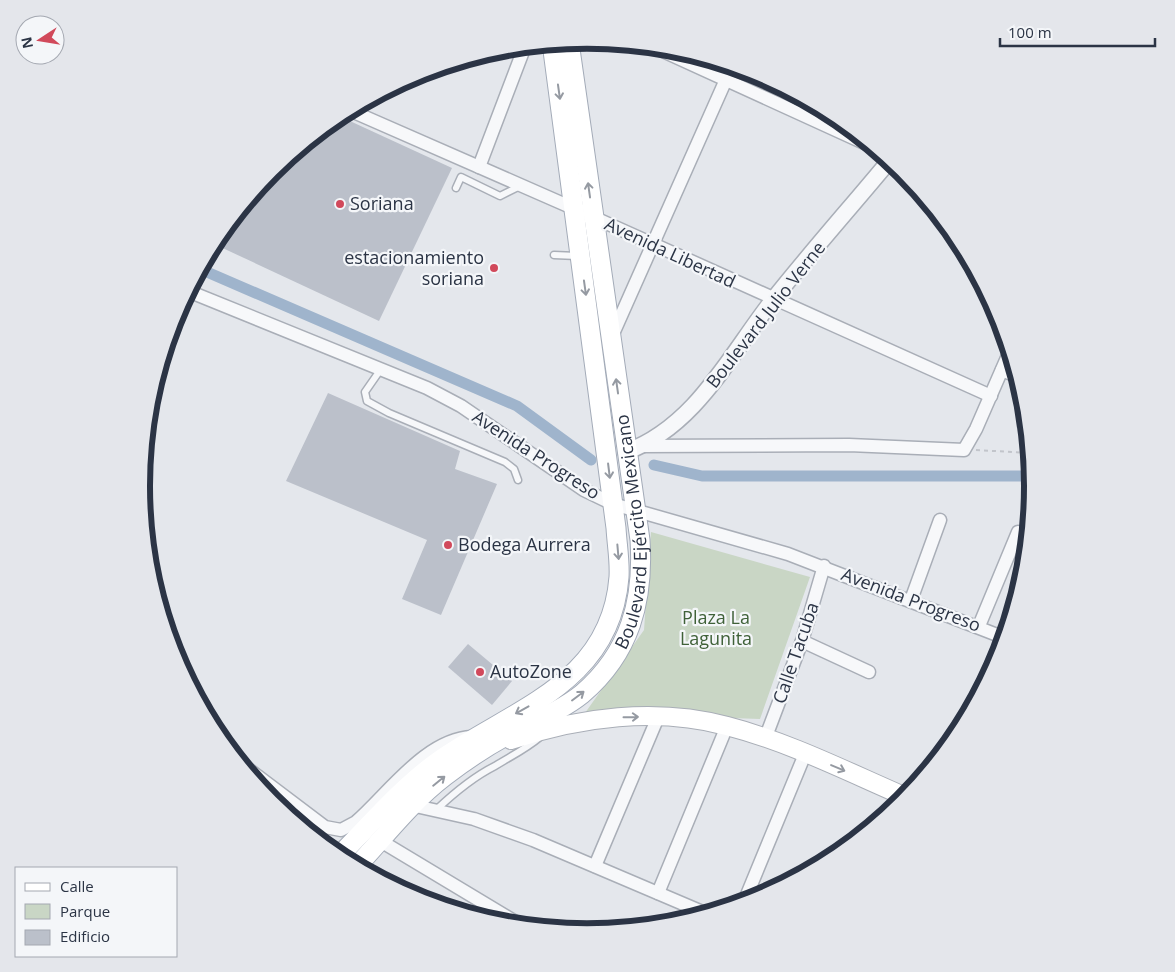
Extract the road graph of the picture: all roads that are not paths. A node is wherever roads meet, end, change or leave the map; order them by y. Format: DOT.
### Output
graph roads {
  1 [pos="553,50"];
  2 [pos="570,50"];
  3 [pos="522,53"];
  4 [pos="684,60"];
  5 [pos="729,72"];
  6 [pos="726,79"];
  7 [pos="358,114"];
  8 [pos="846,133"];
  9 [pos="885,166"];
  10 [pos="479,167"];
  11 [pos="521,185"];
  12 [pos="456,188"];
  13 [pos="575,209"];
  14 [pos="593,217"];
  15 [pos="653,244"];
  16 [pos="554,255"];
  17 [pos="581,257"];
  18 [pos="195,294"];
  19 [pos="773,300"];
  20 [pos="610,340"];
  21 [pos="1006,360"];
  22 [pos="381,370"];
  23 [pos="1002,370"];
  24 [pos="1010,374"];
  25 [pos="990,396"];
  26 [pos="632,452"];
  27 [pos="518,480"];
  28 [pos="612,500"];
  29 [pos="635,504"];
  30 [pos="940,520"];
  31 [pos="1018,532"];
  32 [pos="824,566"];
  33 [pos="910,600"];
  34 [pos="979,626"];
  35 [pos="999,635"];
  36 [pos="802,642"];
  37 [pos="869,672"];
  38 [pos="658,717"];
  39 [pos="727,726"];
  40 [pos="553,727"];
  41 [pos="766,739"];
  42 [pos="479,743"];
  43 [pos="805,754"];
  44 [pos="267,783"];
  45 [pos="898,794"];
  46 [pos="412,805"];
  47 [pos="435,810"];
  48 [pos="379,840"];
  49 [pos="345,850"];
  50 [pos="362,860"];
  51 [pos="595,866"];
  52 [pos="748,893"];
  53 [pos="658,894"];
  54 [pos="696,909"];
  55 [pos="504,915"];
  1 -- 13 [label="main road, Boulevard Ejército Mexicano, one-way"];
  14 -- 2 [label="main road, Boulevard Ejército Mexicano, one-way"];
  3 -- 10 [label="street"];
  4 -- 6 [label="street"];
  5 -- 6 [label="street"];
  6 -- 8 [label="street"];
  6 -- 15 [label="street"];
  7 -- 10 [label="street, Avenida Libertad"];
  9 -- 19 [label="street, Boulevard Julio Verne"];
  10 -- 11 [label="street, Avenida Libertad"];
  11 -- 12 [label="lane"];
  11 -- 13 [label="street, Avenida Libertad"];
  13 -- 14 [label="street, Avenida Libertad"];
  13 -- 17 [label="main road, Boulevard Ejército Mexicano"];
  14 -- 15 [label="street, Avenida Libertad"];
  14 -- 20 [label="main road, Boulevard Ejército Mexicano"];
  15 -- 19 [label="street, Avenida Libertad"];
  15 -- 20 [label="street"];
  16 -- 17 [label="lane"];
  17 -- 28 [label="main road, Boulevard Ejército Mexicano, one-way"];
  18 -- 22 [label="street, Avenida Progreso"];
  19 -- 25 [label="street, Avenida Libertad"];
  19 -- 26 [label="street, Boulevard Julio Verne"];
  26 -- 20 [label="main road, Boulevard Ejército Mexicano, one-way"];
  21 -- 23 [label="street"];
  22 -- 27 [label="lane"];
  22 -- 28 [label="street, Avenida Progreso"];
  23 -- 24 [label="street"];
  23 -- 25 [label="street"];
  25 -- 26 [label="street"];
  26 -- 29 [label="main road, Boulevard Ejército Mexicano"];
  28 -- 29 [label="street, Avenida Progreso"];
  28 -- 42 [label="main road, Boulevard Ejército Mexicano, one-way"];
  29 -- 32 [label="street, Avenida Progreso"];
  42 -- 29 [label="main road, Boulevard Ejército Mexicano, one-way"];
  30 -- 33 [label="street"];
  31 -- 34 [label="street"];
  32 -- 33 [label="street, Avenida Progreso"];
  32 -- 36 [label="street, Calle Tacuba"];
  33 -- 34 [label="street, Avenida Progreso"];
  34 -- 35 [label="street, Avenida Progreso"];
  36 -- 37 [label="street"];
  36 -- 41 [label="street, Calle Tacuba"];
  38 -- 39 [label="main road"];
  40 -- 38 [label="main road, one-way"];
  38 -- 51 [label="street"];
  39 -- 41 [label="main road"];
  39 -- 53 [label="street"];
  40 -- 42 [label="main road"];
  40 -- 47 [label="lane"];
  41 -- 43 [label="main road"];
  42 -- 44 [label="street"];
  46 -- 42 [label="main road, Boulevard Ejército Mexicano, one-way"];
  42 -- 49 [label="main road, Boulevard Ejército Mexicano"];
  43 -- 45 [label="main road, one-way"];
  43 -- 52 [label="street"];
  46 -- 47 [label="street"];
  46 -- 48 [label="main road, Boulevard Ejército Mexicano"];
  47 -- 51 [label="street"];
  48 -- 50 [label="main road, Boulevard Ejército Mexicano"];
  48 -- 55 [label="street"];
  51 -- 53 [label="street"];
  53 -- 54 [label="street"];
}
